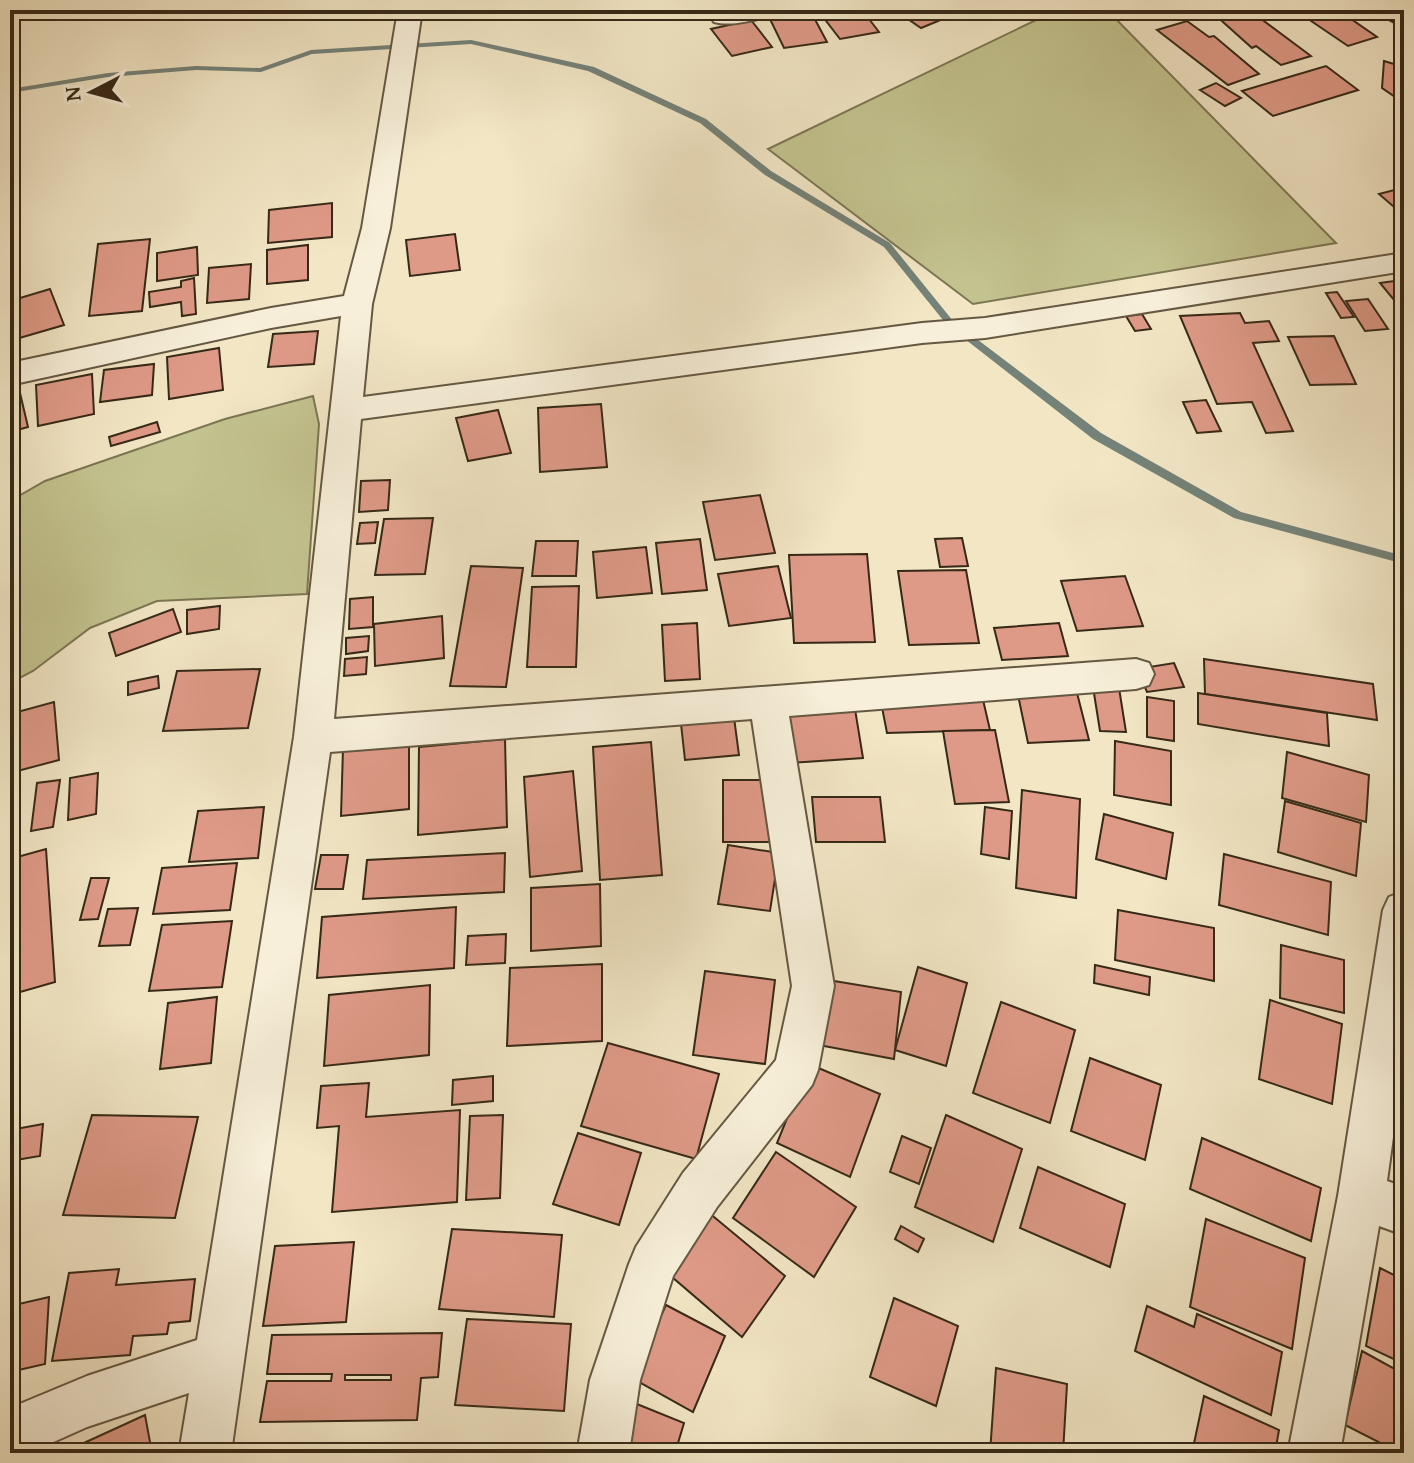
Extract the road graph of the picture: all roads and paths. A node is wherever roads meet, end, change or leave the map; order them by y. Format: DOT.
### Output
graph roads {
  1 [pos="765,10"];
  2 [pos="723,17"];
  3 [pos="409,19"];
  4 [pos="1404,262"];
  5 [pos="357,304"];
  6 [pos="10,374"];
  7 [pos="348,410"];
  8 [pos="1136,674"];
  9 [pos="768,701"];
  10 [pos="313,737"];
  11 [pos="1404,910"];
  12 [pos="1383,1204"];
  13 [pos="220,1358"];
  14 [pos="10,1435"];
  15 [pos="205,1453"];
  16 [pos="603,1453"];
  17 [pos="1314,1453"];
  1 -- 2 [label="street"];
  3 -- 5 [label="street"];
  4 -- 7 [label="street"];
  5 -- 6 [label="street"];
  5 -- 7 [label="street"];
  7 -- 10 [label="street"];
  8 -- 9 [label="street"];
  9 -- 10 [label="street"];
  9 -- 16 [label="street"];
  10 -- 13 [label="street"];
  11 -- 12 [label="street"];
  12 -- 17 [label="street"];
  13 -- 14 [label="street"];
  13 -- 15 [label="street"];
}
